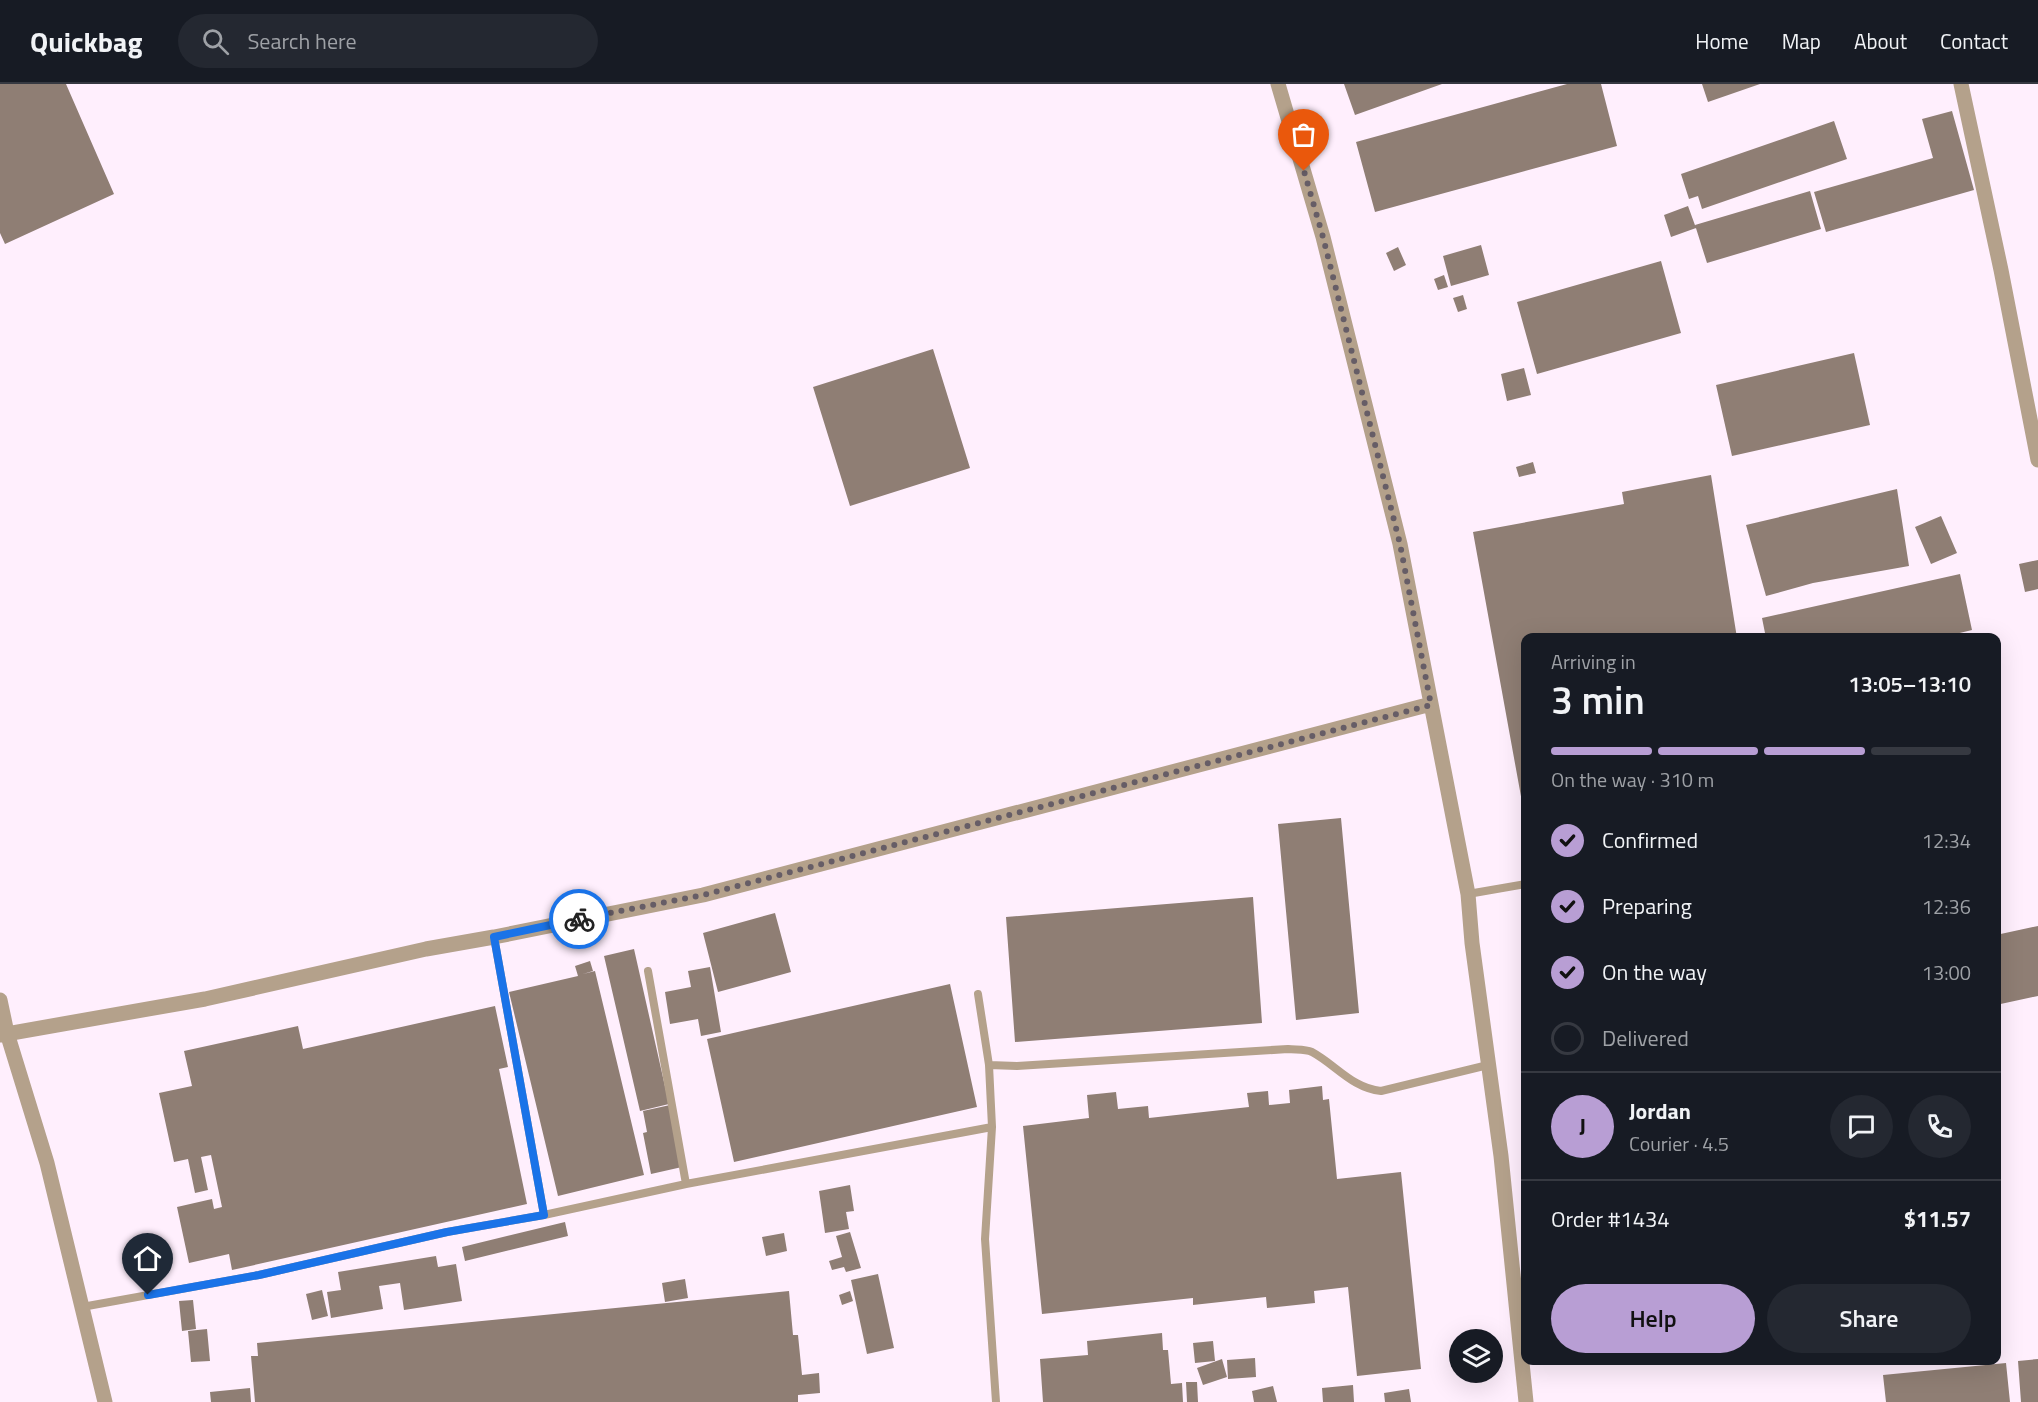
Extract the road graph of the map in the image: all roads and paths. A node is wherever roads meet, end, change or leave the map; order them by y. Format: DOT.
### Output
graph roads {
  1 [pos="1278,84"];
  2 [pos="1961,84"];
  3 [pos="2038,460"];
  4 [pos="1431,705"];
  5 [pos="1521,885"];
  6 [pos="1468,894"];
  7 [pos="494,937"];
  8 [pos="648,971"];
  9 [pos="978,994"];
  10 [pos="0,1000"];
  11 [pos="4,1034"];
  12 [pos="989,1065"];
  13 [pos="1488,1065"];
  14 [pos="993,1127"];
  15 [pos="686,1184"];
  16 [pos="544,1215"];
  17 [pos="82,1306"];
  18 [pos="1521,1353"];
  19 [pos="1522,1365"];
  20 [pos="105,1402"];
  21 [pos="996,1402"];
  22 [pos="1526,1402"];
  1 -- 4 [label="street"];
  2 -- 3 [label="street"];
  4 -- 6 [label="street"];
  4 -- 7 [label="street"];
  5 -- 6 [label="lane"];
  6 -- 13 [label="street"];
  7 -- 11 [label="street"];
  7 -- 16 [label="lane"];
  8 -- 15 [label="lane"];
  9 -- 12 [label="lane"];
  10 -- 11 [label="street"];
  11 -- 17 [label="street"];
  12 -- 13 [label="lane"];
  12 -- 14 [label="lane"];
  13 -- 18 [label="street"];
  14 -- 15 [label="lane"];
  14 -- 21 [label="lane"];
  15 -- 16 [label="lane"];
  16 -- 17 [label="lane"];
  17 -- 20 [label="street"];
  19 -- 22 [label="street"];
}
